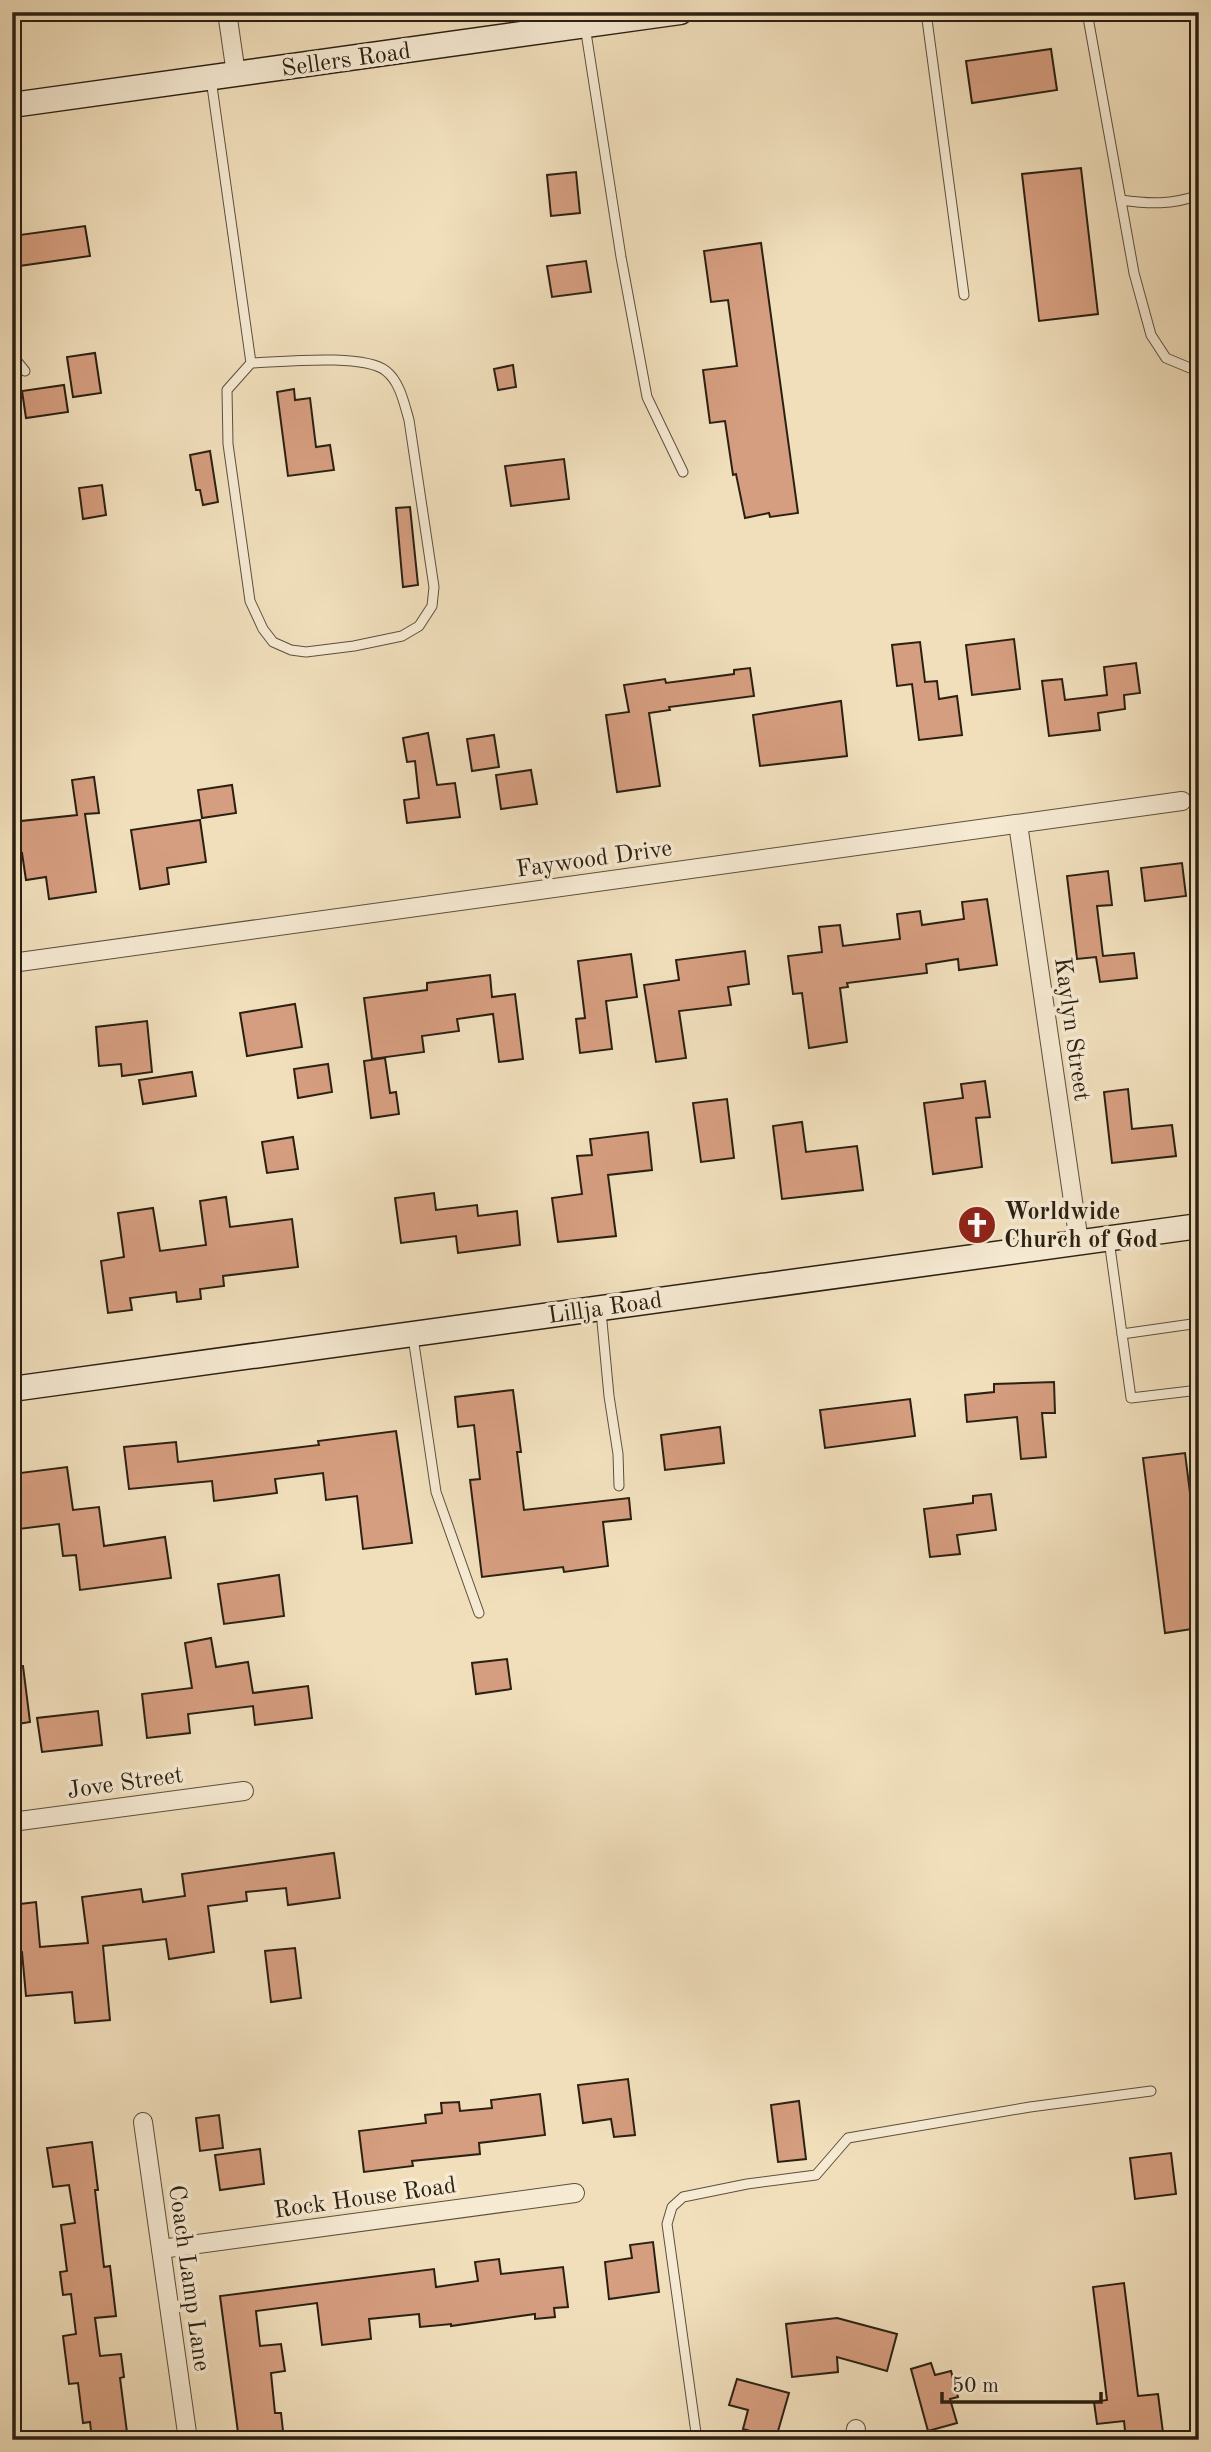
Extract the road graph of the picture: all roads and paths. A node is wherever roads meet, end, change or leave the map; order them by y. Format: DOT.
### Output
graph roads {
  1 [pos="227,12"];
  2 [pos="926,12"];
  3 [pos="1087,12"];
  4 [pos="671,13"];
  5 [pos="531,23"];
  6 [pos="584,26"];
  7 [pos="236,74"];
  8 [pos="211,77"];
  9 [pos="12,104"];
  10 [pos="1199,195"];
  11 [pos="1121,201"];
  12 [pos="964,295"];
  13 [pos="12,347"];
  14 [pos="251,363"];
  15 [pos="1199,369"];
  16 [pos="25,371"];
  17 [pos="683,472"];
  18 [pos="1182,801"];
  19 [pos="1018,824"];
  20 [pos="12,963"];
  21 [pos="1199,1226"];
  22 [pos="1109,1238"];
  23 [pos="1079,1242"];
  24 [pos="600,1308"];
  25 [pos="1199,1322"];
  26 [pos="413,1333"];
  27 [pos="1122,1334"];
  28 [pos="12,1388"];
  29 [pos="1199,1390"];
  30 [pos="619,1486"];
  31 [pos="479,1613"];
  32 [pos="244,1791"];
  33 [pos="12,1822"];
  34 [pos="1151,2091"];
  35 [pos="143,2122"];
  36 [pos="575,2193"];
  37 [pos="161,2249"];
  38 [pos="188,2440"];
  39 [pos="697,2440"];
  1 -- 7 [label="street"];
  2 -- 12 [label="lane"];
  3 -- 11 [label="lane"];
  4 -- 6 [label="street, Sellers Road"];
  5 -- 6 [label="street, Sellers Road"];
  5 -- 7 [label="street, Sellers Road"];
  6 -- 17 [label="lane"];
  7 -- 8 [label="street, Sellers Road"];
  8 -- 9 [label="street, Sellers Road"];
  8 -- 14 [label="lane"];
  10 -- 11 [label="lane"];
  11 -- 15 [label="lane"];
  13 -- 16 [label="lane"];
  14 -- 14 [label="lane"];
  18 -- 19 [label="street, Faywood Drive"];
  19 -- 20 [label="street, Faywood Drive"];
  19 -- 23 [label="street, Kaylyn Street"];
  21 -- 22 [label="street, Lillja Road"];
  22 -- 23 [label="street, Lillja Road"];
  22 -- 27 [label="lane"];
  23 -- 24 [label="street, Lillja Road"];
  24 -- 26 [label="street, Lillja Road"];
  24 -- 30 [label="lane"];
  25 -- 27 [label="lane"];
  26 -- 28 [label="street, Lillja Road"];
  26 -- 31 [label="lane"];
  27 -- 29 [label="lane"];
  32 -- 33 [label="street, Jove Street"];
  34 -- 39 [label="lane"];
  35 -- 37 [label="street, Coach Lamp Lane"];
  36 -- 37 [label="street, Rock House Road"];
  37 -- 38 [label="street, Coach Lamp Lane"];
}
